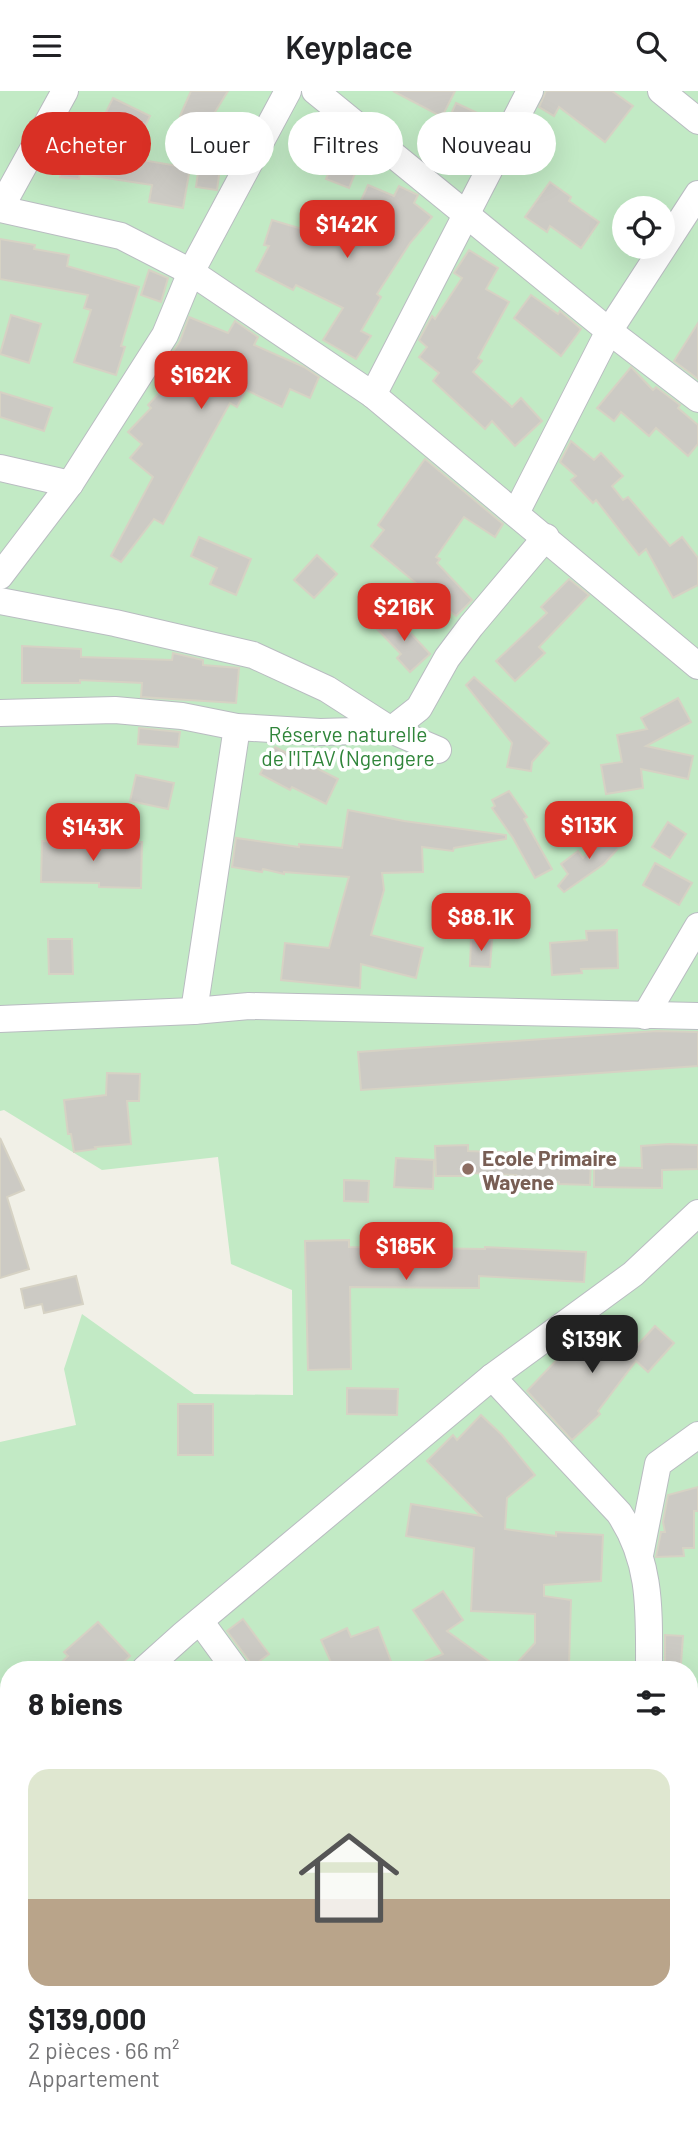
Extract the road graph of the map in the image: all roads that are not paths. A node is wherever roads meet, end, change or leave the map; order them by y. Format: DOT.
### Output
graph roads {
  1 [pos="65,91"];
  2 [pos="288,91"];
  3 [pos="315,91"];
  4 [pos="530,91"];
  5 [pos="661,91"];
  6 [pos="698,121"];
  7 [pos="698,194"];
  8 [pos="0,209"];
  9 [pos="466,215"];
  10 [pos="191,272"];
  11 [pos="609,331"];
  12 [pos="373,395"];
  13 [pos="698,399"];
  14 [pos="0,468"];
  15 [pos="70,484"];
  16 [pos="516,513"];
  17 [pos="546,537"];
  18 [pos="0,576"];
  19 [pos="0,601"];
  20 [pos="696,661"];
  21 [pos="0,713"];
  22 [pos="237,727"];
  23 [pos="391,730"];
  24 [pos="438,750"];
  25 [pos="698,926"];
  26 [pos="194,1011"];
  27 [pos="2,1013"];
  28 [pos="645,1016"];
  29 [pos="698,1016"];
  30 [pos="698,1213"];
  31 [pos="492,1377"];
  32 [pos="698,1435"];
  33 [pos="640,1555"];
  34 [pos="200,1621"];
  35 [pos="154,1661"];
  36 [pos="229,1661"];
  37 [pos="649,1661"];
  1 -- 8 [label="street"];
  2 -- 10 [label="street"];
  3 -- 9 [label="street"];
  4 -- 9 [label="street"];
  5 -- 6 [label="street"];
  7 -- 11 [label="street"];
  8 -- 10 [label="street"];
  9 -- 11 [label="street"];
  9 -- 12 [label="street"];
  10 -- 12 [label="street"];
  10 -- 15 [label="street"];
  11 -- 13 [label="street"];
  11 -- 16 [label="street"];
  12 -- 16 [label="street"];
  14 -- 15 [label="street"];
  15 -- 18 [label="street"];
  16 -- 17 [label="street"];
  17 -- 20 [label="street"];
  17 -- 23 [label="street"];
  19 -- 23 [label="street"];
  21 -- 22 [label="street"];
  22 -- 23 [label="street"];
  22 -- 26 [label="street"];
  23 -- 24 [label="street"];
  25 -- 28 [label="street"];
  26 -- 27 [label="street"];
  26 -- 28 [label="street"];
  28 -- 29 [label="street"];
  30 -- 31 [label="street"];
  31 -- 33 [label="street"];
  31 -- 34 [label="street"];
  32 -- 33 [label="street"];
  33 -- 37 [label="street"];
  34 -- 35 [label="street"];
  34 -- 36 [label="street"];
}
